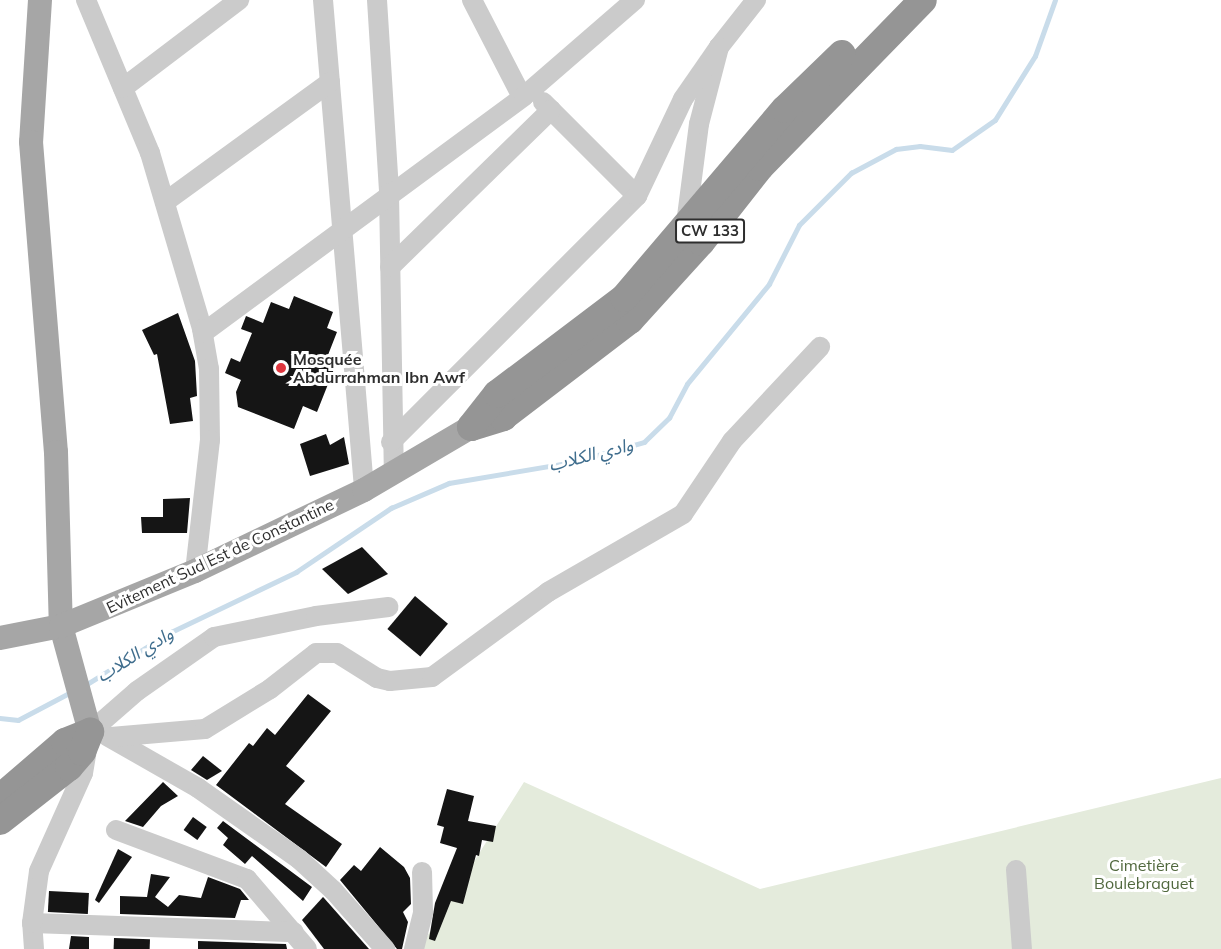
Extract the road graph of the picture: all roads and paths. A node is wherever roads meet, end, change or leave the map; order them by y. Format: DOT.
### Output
graph roads {
  1 [pos="40,0"];
  2 [pos="86,0"];
  3 [pos="239,0"];
  4 [pos="323,0"];
  5 [pos="377,0"];
  6 [pos="472,0"];
  7 [pos="635,0"];
  8 [pos="756,0"];
  9 [pos="898,0"];
  10 [pos="923,0"];
  11 [pos="719,47"];
  12 [pos="330,82"];
  13 [pos="123,88"];
  14 [pos="526,94"];
  15 [pos="551,110"];
  16 [pos="389,193"];
  17 [pos="637,196"];
  18 [pos="165,202"];
  19 [pos="342,231"];
  20 [pos="693,236"];
  21 [pos="390,267"];
  22 [pos="202,333"];
  23 [pos="820,347"];
  24 [pos="471,427"];
  25 [pos="391,442"];
  26 [pos="394,471"];
  27 [pos="364,489"];
  28 [pos="195,570"];
  29 [pos="388,608"];
  30 [pos="62,626"];
  31 [pos="0,638"];
  32 [pos="100,734"];
  33 [pos="0,798"];
  34 [pos="0,821"];
  35 [pos="116,830"];
  36 [pos="1016,870"];
  37 [pos="422,872"];
  38 [pos="32,923"];
  39 [pos="294,932"];
  40 [pos="34,949"];
  41 [pos="307,949"];
  42 [pos="385,949"];
  43 [pos="414,949"];
  44 [pos="1022,949"];
  1 -- 30 [label="main road"];
  2 -- 13 [label="street"];
  3 -- 13 [label="street"];
  4 -- 12 [label="street"];
  5 -- 16 [label="street"];
  6 -- 14 [label="street"];
  7 -- 14 [label="street"];
  8 -- 11 [label="street"];
  9 -- 20 [label="highway, Evitement Sud Est de Constantine / CW 133"];
  10 -- 20 [label="highway, Evitement Sud Est de Constantine / CW 133"];
  11 -- 17 [label="street"];
  11 -- 20 [label="street"];
  12 -- 18 [label="street"];
  12 -- 19 [label="street"];
  13 -- 18 [label="street"];
  14 -- 15 [label="street"];
  14 -- 16 [label="street"];
  15 -- 17 [label="street"];
  15 -- 21 [label="street"];
  16 -- 19 [label="street"];
  16 -- 21 [label="street"];
  17 -- 25 [label="street"];
  18 -- 22 [label="street"];
  19 -- 22 [label="street"];
  19 -- 27 [label="street"];
  20 -- 24 [label="highway, Evitement Sud Est de Constantine / CW 133"];
  21 -- 25 [label="street"];
  22 -- 28 [label="street"];
  23 -- 32 [label="street"];
  24 -- 26 [label="main road, Evitement Sud Est de Constantine / CW 133"];
  25 -- 26 [label="street"];
  26 -- 27 [label="main road, Evitement Sud Est de Constantine / CW 133"];
  27 -- 28 [label="main road, Evitement Sud Est de Constantine / CW 133"];
  28 -- 30 [label="main road, Evitement Sud Est de Constantine / CW 133"];
  29 -- 32 [label="street"];
  30 -- 31 [label="main road, CW 133"];
  30 -- 32 [label="main road"];
  32 -- 33 [label="highway"];
  32 -- 34 [label="highway"];
  32 -- 38 [label="street"];
  32 -- 42 [label="street"];
  35 -- 39 [label="street"];
  36 -- 44 [label="street"];
  37 -- 43 [label="street"];
  38 -- 39 [label="street"];
  38 -- 40 [label="street"];
  39 -- 41 [label="street"];
}
